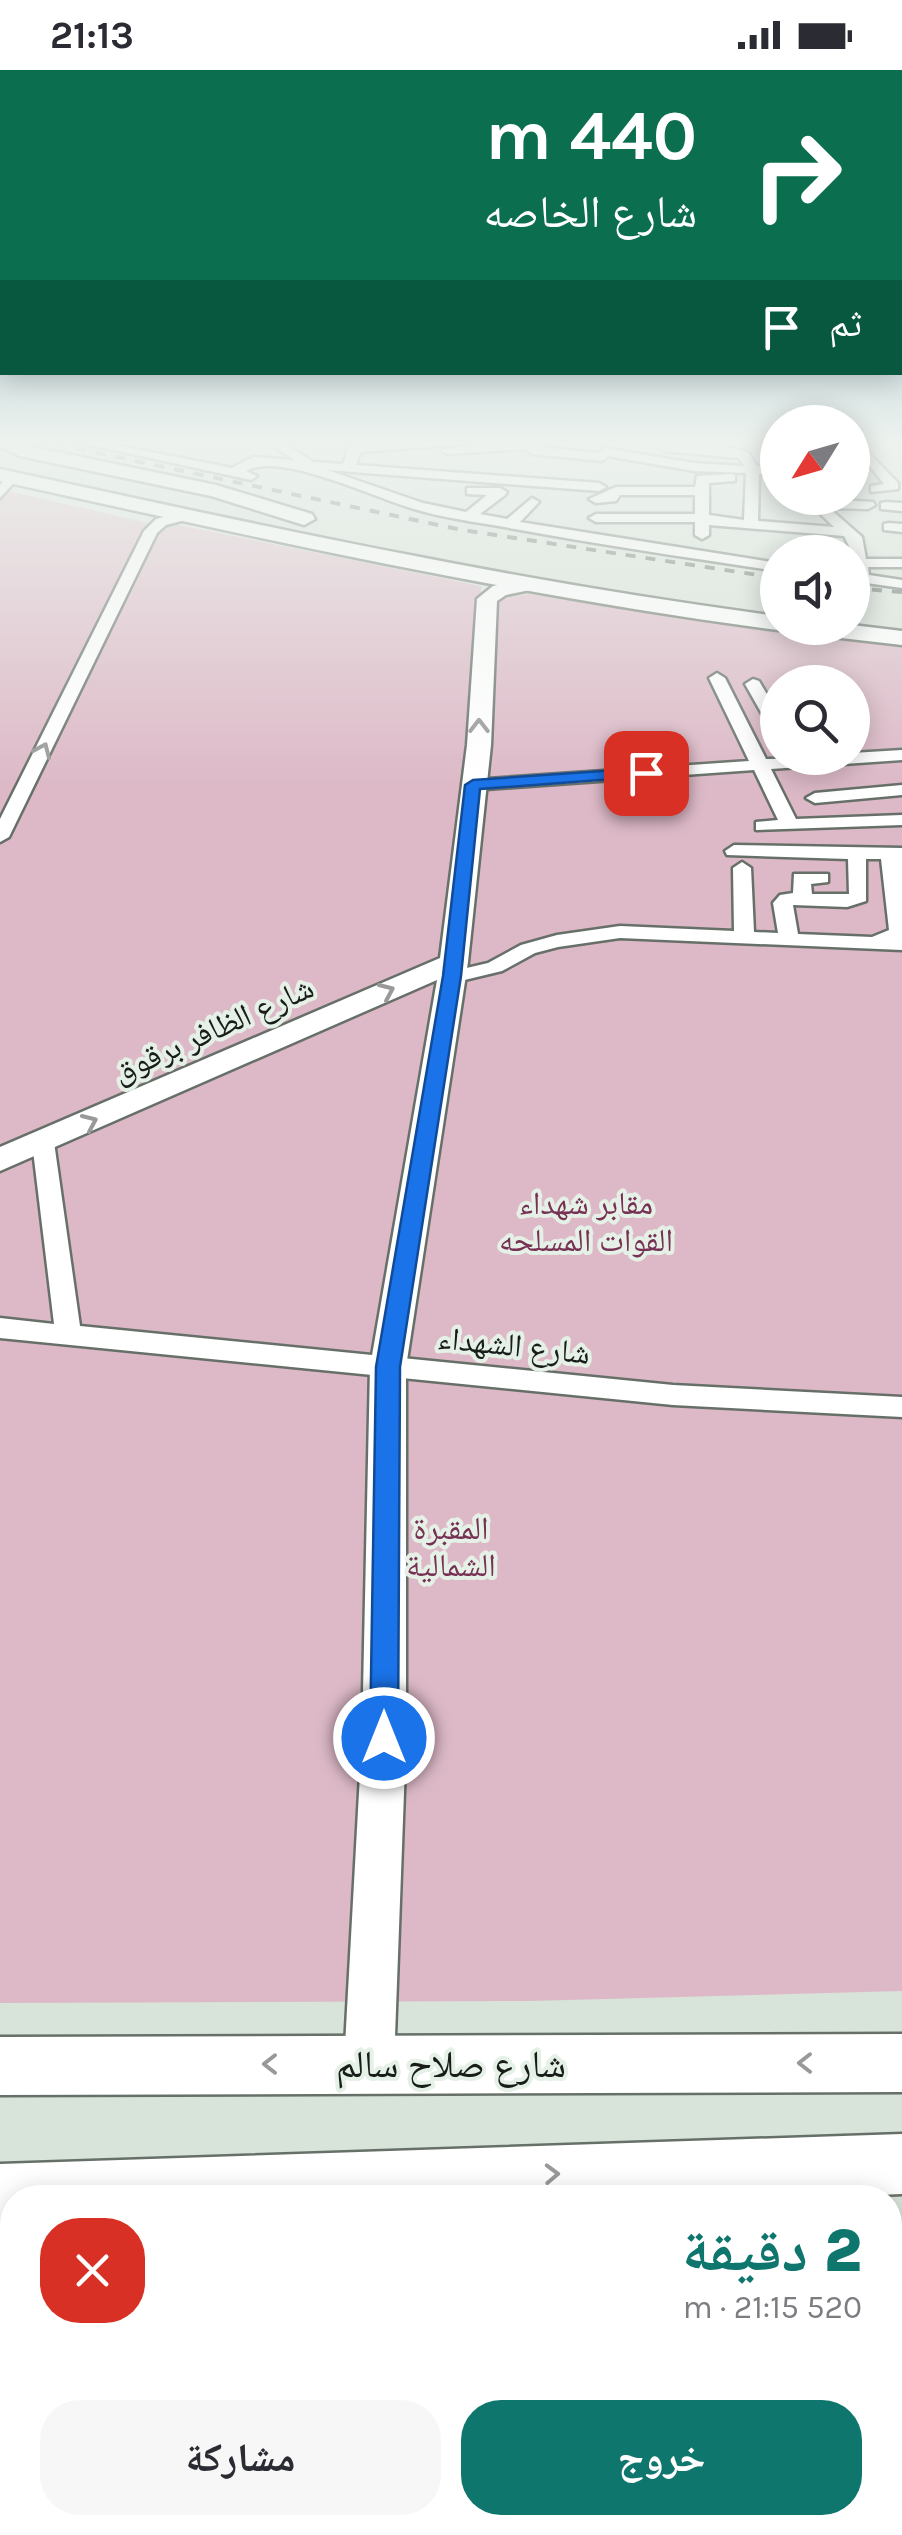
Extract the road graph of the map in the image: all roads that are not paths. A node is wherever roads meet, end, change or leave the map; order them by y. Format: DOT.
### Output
graph roads {
  1 [pos="140,555"];
  2 [pos="407,555"];
  3 [pos="419,555"];
  4 [pos="902,564"];
  5 [pos="870,571"];
  6 [pos="870,573"];
  7 [pos="902,574"];
  8 [pos="870,576"];
  9 [pos="578,584"];
  10 [pos="902,584"];
  11 [pos="528,585"];
  12 [pos="760,604"];
  13 [pos="870,617"];
  14 [pos="760,619"];
  15 [pos="902,620"];
  16 [pos="870,634"];
  17 [pos="902,638"];
  18 [pos="717,678"];
  19 [pos="753,684"];
  20 [pos="760,696"];
  21 [pos="902,756"];
  22 [pos="870,757"];
  23 [pos="760,766"];
  24 [pos="765,775"];
  25 [pos="802,775"];
  26 [pos="473,785"];
  27 [pos="902,790"];
  28 [pos="815,798"];
  29 [pos="902,820"];
  30 [pos="871,822"];
  31 [pos="828,824"];
  32 [pos="790,825"];
  33 [pos="762,826"];
  34 [pos="0,837"];
  35 [pos="857,854"];
  36 [pos="891,854"];
  37 [pos="822,878"];
  38 [pos="803,897"];
  39 [pos="899,900"];
  40 [pos="744,935"];
  41 [pos="789,937"];
  42 [pos="877,942"];
  43 [pos="902,944"];
  44 [pos="453,969"];
  45 [pos="43,1142"];
  46 [pos="0,1160"];
  47 [pos="0,1328"];
  48 [pos="68,1333"];
  49 [pos="388,1367"];
  50 [pos="902,1407"];
  51 [pos="902,2063"];
  52 [pos="369,2064"];
  53 [pos="0,2066"];
  54 [pos="902,2164"];
  55 [pos="481,2185"];
  34 -- 1 [label="street, one-way"];
  2 -- 11 [label="highway"];
  3 -- 9 [label="highway"];
  4 -- 5 [label="street"];
  6 -- 7 [label="street"];
  8 -- 10 [label="street"];
  9 -- 11 [label="highway"];
  9 -- 12 [label="highway"];
  9 -- 14 [label="highway"];
  26 -- 11 [label="main road, one-way"];
  13 -- 15 [label="highway"];
  16 -- 17 [label="highway"];
  18 -- 23 [label="street"];
  19 -- 20 [label="street"];
  21 -- 22 [label="street"];
  23 -- 26 [label="street"];
  24 -- 32 [label="street"];
  25 -- 28 [label="street"];
  26 -- 44 [label="main road"];
  27 -- 28 [label="street"];
  28 -- 31 [label="street"];
  29 -- 30 [label="street"];
  30 -- 31 [label="street"];
  30 -- 36 [label="street"];
  31 -- 32 [label="street"];
  32 -- 33 [label="street"];
  35 -- 36 [label="street"];
  35 -- 38 [label="street"];
  35 -- 40 [label="street"];
  36 -- 39 [label="street"];
  37 -- 38 [label="street"];
  38 -- 41 [label="street"];
  39 -- 42 [label="street"];
  40 -- 41 [label="street"];
  40 -- 44 [label="street"];
  41 -- 42 [label="street"];
  42 -- 43 [label="street"];
  45 -- 44 [label="main road, شارع الظافر برقوق, one-way"];
  44 -- 49 [label="main road"];
  45 -- 46 [label="main road, شارع الظافر برقوق"];
  45 -- 48 [label="street"];
  47 -- 48 [label="street, شارع الشهداء"];
  48 -- 49 [label="street, شارع الشهداء"];
  49 -- 50 [label="street, شارع الشهداء"];
  49 -- 52 [label="main road"];
  51 -- 52 [label="highway, شارع صلاح سالم, one-way"];
  52 -- 53 [label="highway, شارع صلاح سالم, one-way"];
  55 -- 54 [label="highway, one-way"];
}
